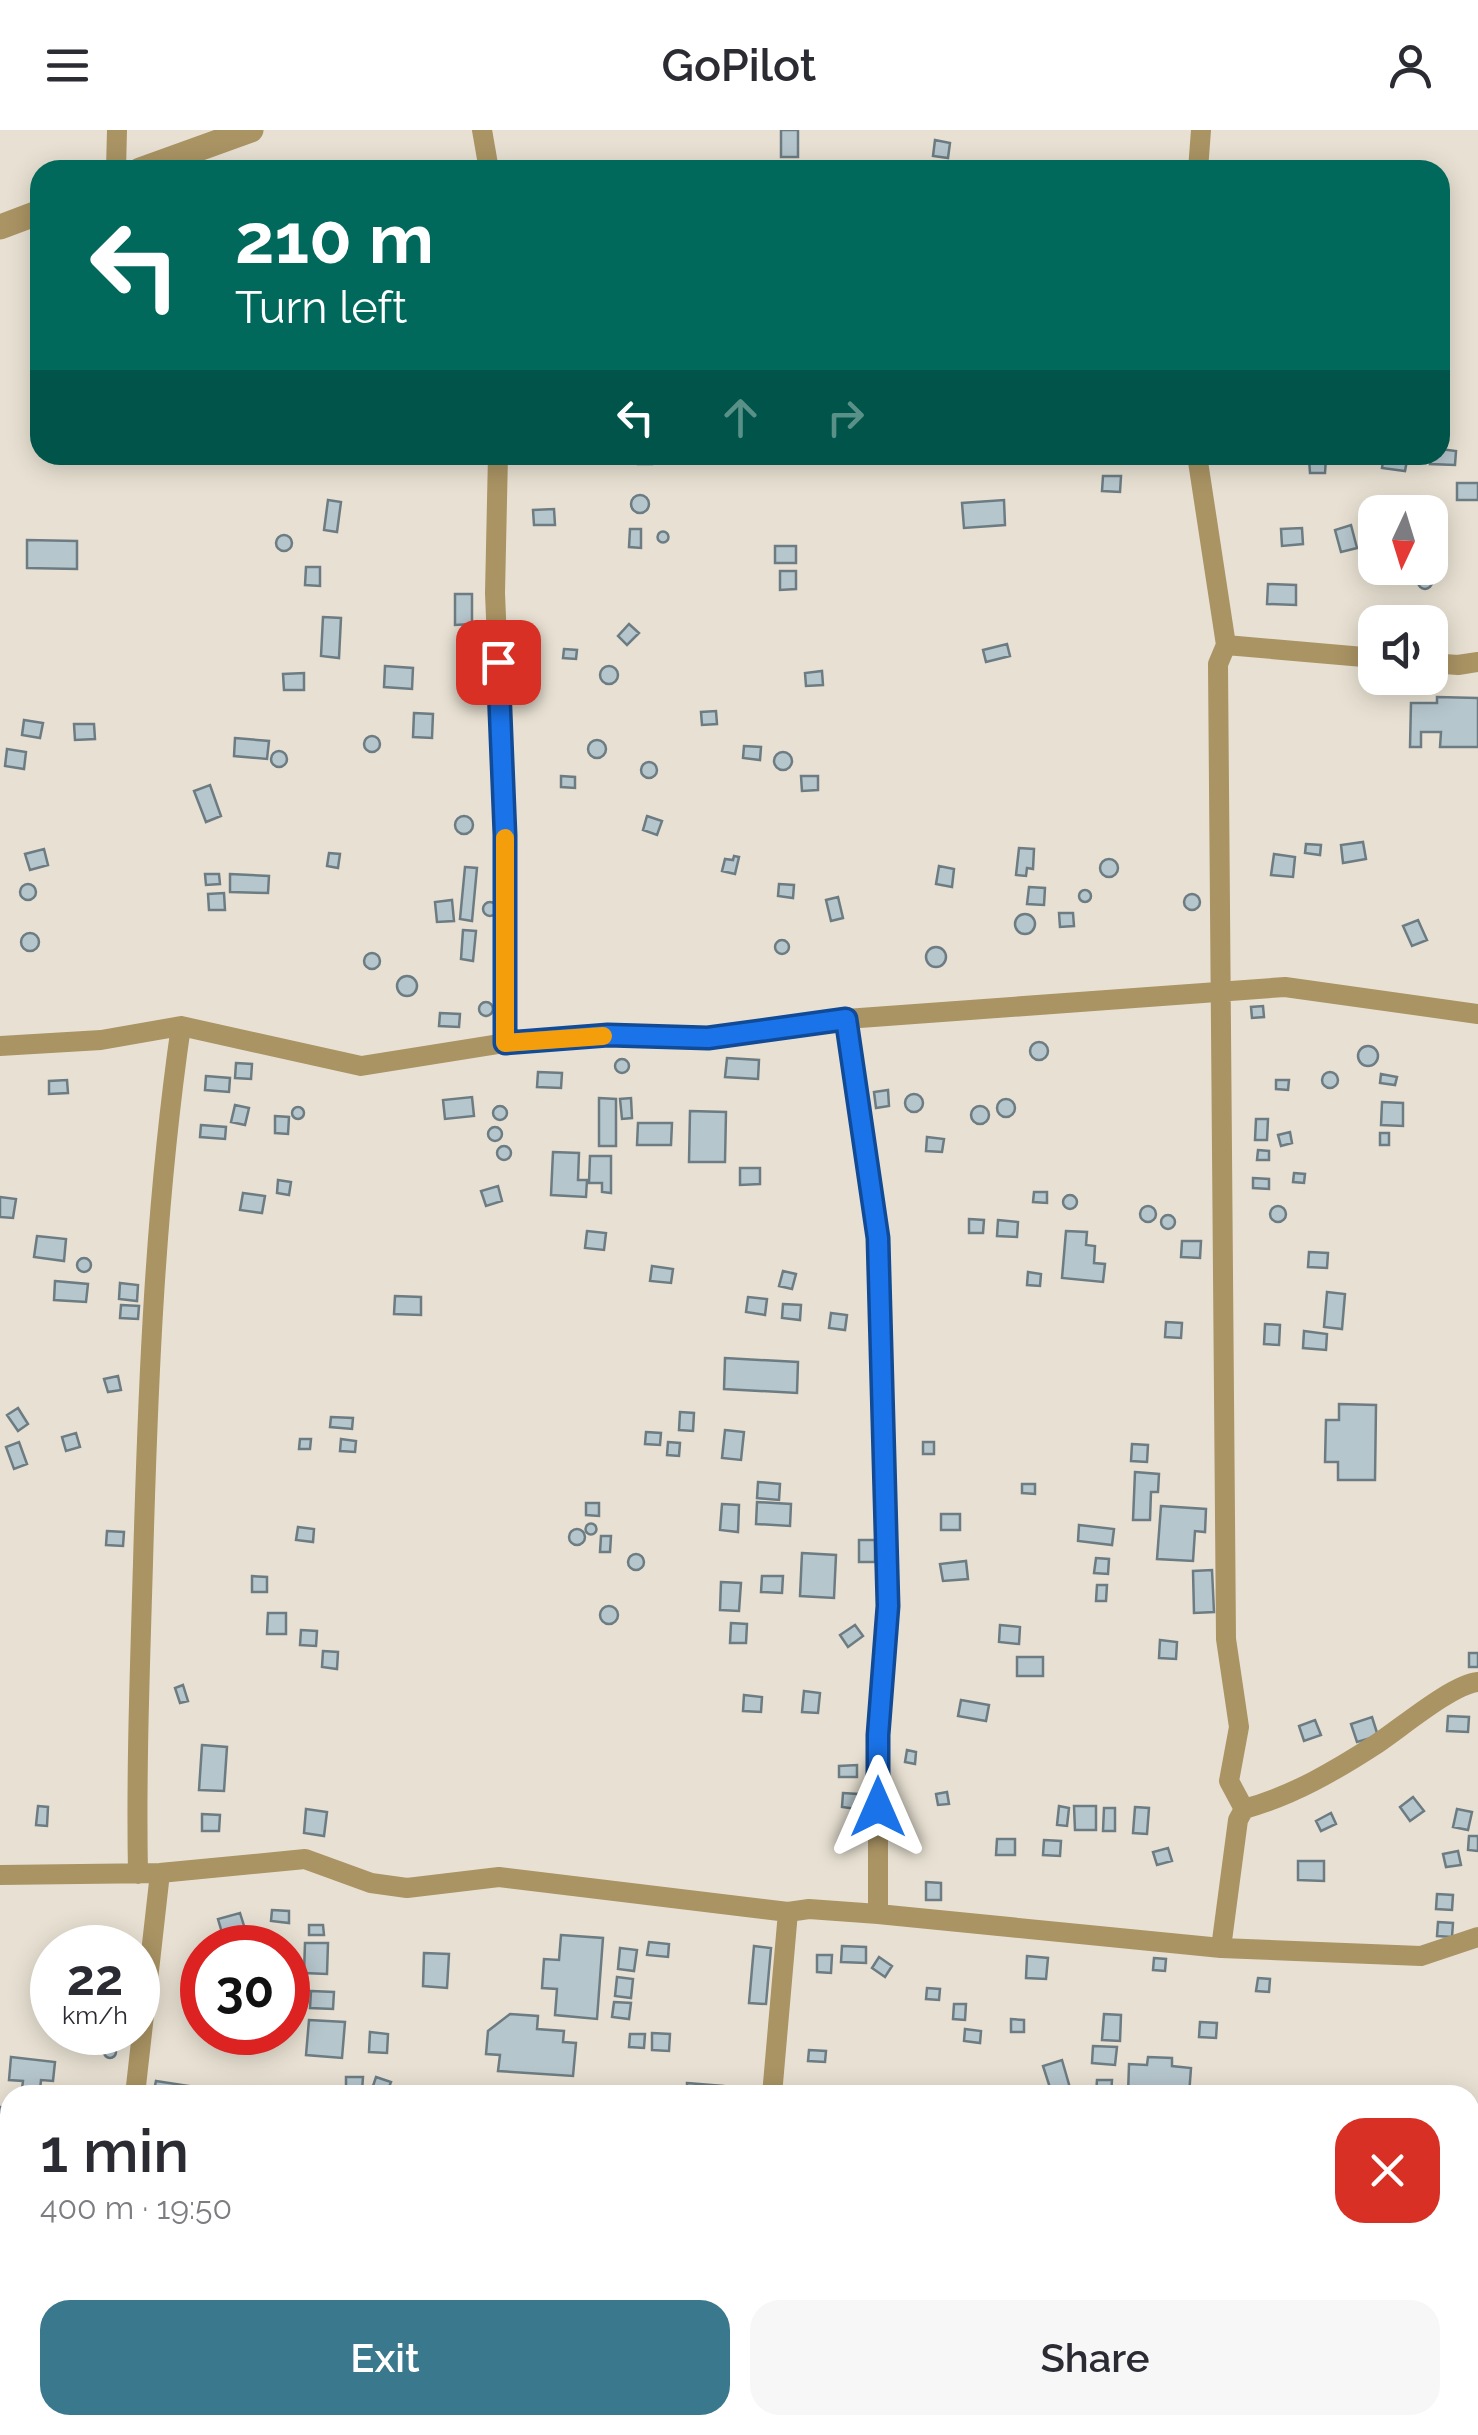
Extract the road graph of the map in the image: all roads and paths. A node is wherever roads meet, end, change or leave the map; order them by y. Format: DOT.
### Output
graph roads {
  1 [pos="117,130"];
  2 [pos="251,130"];
  3 [pos="482,130"];
  4 [pos="1201,130"];
  5 [pos="116,160"];
  6 [pos="168,160"];
  7 [pos="487,160"];
  8 [pos="1199,160"];
  9 [pos="30,216"];
  10 [pos="0,227"];
  11 [pos="498,465"];
  12 [pos="1199,465"];
  13 [pos="1226,644"];
  14 [pos="1358,656"];
  15 [pos="1478,662"];
  16 [pos="1448,665"];
  17 [pos="1223,994"];
  18 [pos="1478,1014"];
  19 [pos="846,1019"];
  20 [pos="181,1026"];
  21 [pos="505,1043"];
  22 [pos="0,1046"];
  23 [pos="1478,1682"];
  24 [pos="1244,1809"];
  25 [pos="138,1874"];
  26 [pos="160,1874"];
  27 [pos="0,1875"];
  28 [pos="788,1912"];
  29 [pos="878,1914"];
  30 [pos="1478,1937"];
  31 [pos="1222,1948"];
  32 [pos="136,2085"];
  33 [pos="773,2085"];
  1 -- 5 [label="street"];
  2 -- 6 [label="street"];
  3 -- 7 [label="street"];
  4 -- 8 [label="street"];
  9 -- 10 [label="street"];
  11 -- 21 [label="street"];
  12 -- 13 [label="street"];
  13 -- 14 [label="street"];
  13 -- 17 [label="street"];
  15 -- 16 [label="street"];
  17 -- 18 [label="street"];
  17 -- 19 [label="street"];
  17 -- 24 [label="street"];
  19 -- 21 [label="street"];
  19 -- 29 [label="street"];
  20 -- 21 [label="street"];
  20 -- 22 [label="street"];
  20 -- 25 [label="street"];
  23 -- 24 [label="street"];
  24 -- 31 [label="street"];
  25 -- 26 [label="street"];
  25 -- 27 [label="street"];
  26 -- 28 [label="street"];
  26 -- 32 [label="street"];
  28 -- 29 [label="street"];
  28 -- 33 [label="street"];
  29 -- 31 [label="street"];
  30 -- 31 [label="street"];
}
